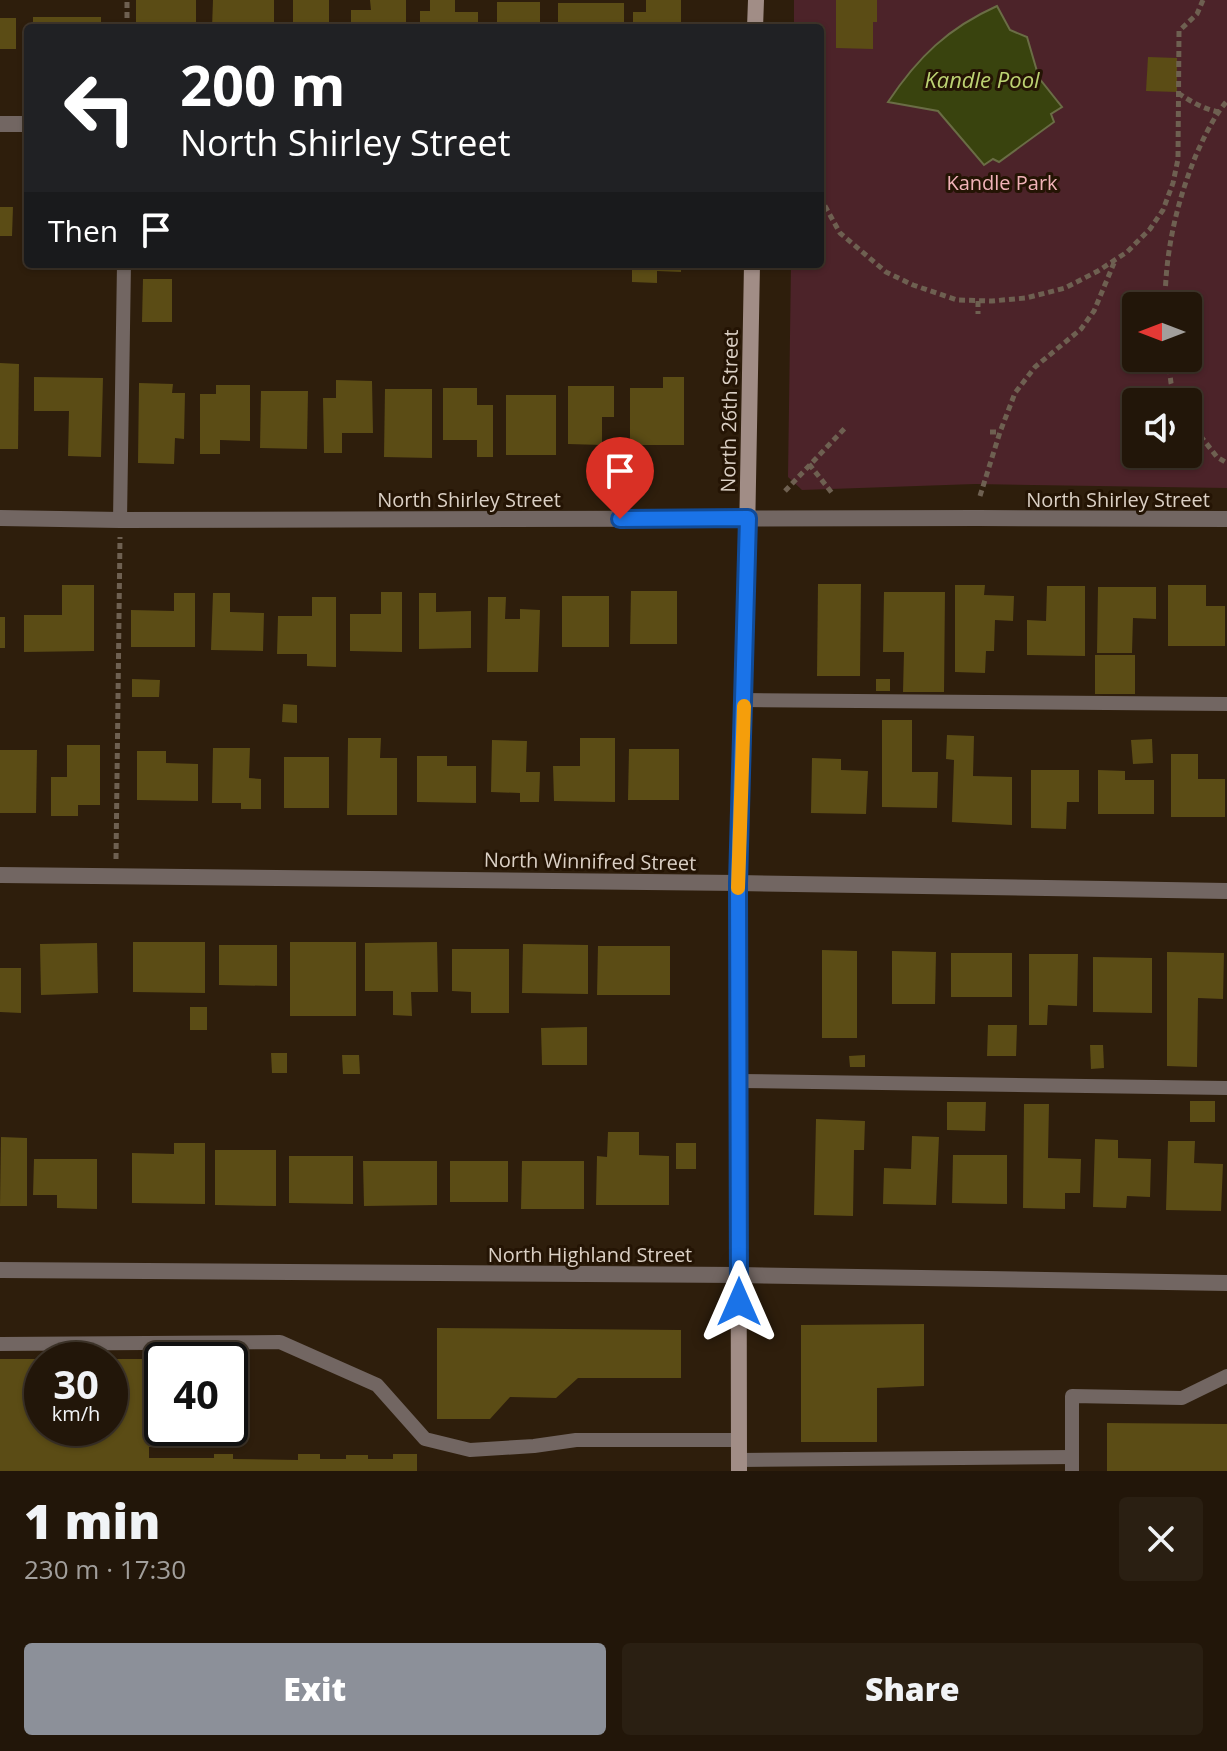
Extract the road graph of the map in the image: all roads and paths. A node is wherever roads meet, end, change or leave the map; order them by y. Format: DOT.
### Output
graph roads {
  1 [pos="127,0"];
  2 [pos="756,0"];
  3 [pos="1203,0"];
  4 [pos="127,24"];
  5 [pos="755,24"];
  6 [pos="1178,93"];
  7 [pos="1227,101"];
  8 [pos="1219,112"];
  9 [pos="0,124"];
  10 [pos="24,124"];
  11 [pos="1168,195"];
  12 [pos="1180,199"];
  13 [pos="824,204"];
  14 [pos="1115,260"];
  15 [pos="124,268"];
  16 [pos="752,268"];
  17 [pos="1165,292"];
  18 [pos="978,301"];
  19 [pos="978,314"];
  20 [pos="846,427"];
  21 [pos="990,432"];
  22 [pos="1000,432"];
  23 [pos="1202,438"];
  24 [pos="1227,463"];
  25 [pos="809,464"];
  26 [pos="785,491"];
  27 [pos="832,493"];
  28 [pos="980,496"];
  29 [pos="0,518"];
  30 [pos="748,518"];
  31 [pos="1227,519"];
  32 [pos="120,520"];
  33 [pos="744,700"];
  34 [pos="1227,704"];
  35 [pos="0,875"];
  36 [pos="116,877"];
  37 [pos="738,883"];
  38 [pos="1227,891"];
  39 [pos="739,1081"];
  40 [pos="1227,1088"];
  41 [pos="0,1270"];
  42 [pos="739,1275"];
  43 [pos="1227,1283"];
  44 [pos="0,1344"];
  45 [pos="1227,1376"];
  46 [pos="739,1440"];
  47 [pos="1072,1464"];
  48 [pos="739,1466"];
  1 -- 4 [label="path"];
  2 -- 5 [label="street"];
  3 -- 6 [label="path"];
  6 -- 8 [label="path"];
  6 -- 11 [label="path"];
  7 -- 8 [label="path"];
  8 -- 12 [label="path"];
  9 -- 10 [label="street"];
  11 -- 12 [label="path"];
  11 -- 14 [label="path"];
  12 -- 17 [label="path"];
  13 -- 18 [label="path"];
  14 -- 18 [label="path"];
  14 -- 22 [label="path"];
  15 -- 32 [label="lane"];
  16 -- 30 [label="street, North 26th Street"];
  18 -- 19 [label="path"];
  20 -- 25 [label="path"];
  21 -- 22 [label="path"];
  22 -- 28 [label="path"];
  23 -- 24 [label="path"];
  25 -- 26 [label="path"];
  25 -- 27 [label="path"];
  29 -- 32 [label="street, North Shirley Street"];
  30 -- 31 [label="street, North Shirley Street"];
  30 -- 32 [label="street, North Shirley Street"];
  30 -- 33 [label="street, North 26th Street"];
  32 -- 36 [label="path"];
  33 -- 34 [label="lane"];
  33 -- 37 [label="street, North 26th Street"];
  35 -- 36 [label="street, North Winnifred Street"];
  36 -- 37 [label="street, North Winnifred Street"];
  37 -- 38 [label="street, North Winnifred Street"];
  37 -- 39 [label="street, North 26th Street"];
  39 -- 40 [label="lane"];
  39 -- 42 [label="street, North 26th Street"];
  41 -- 42 [label="street, North Highland Street"];
  42 -- 43 [label="street, North Highland Street"];
  42 -- 46 [label="street, North 26th Street"];
  44 -- 46 [label="lane"];
  45 -- 47 [label="lane"];
  46 -- 48 [label="street, North 26th Street"];
  47 -- 48 [label="lane"];
}
